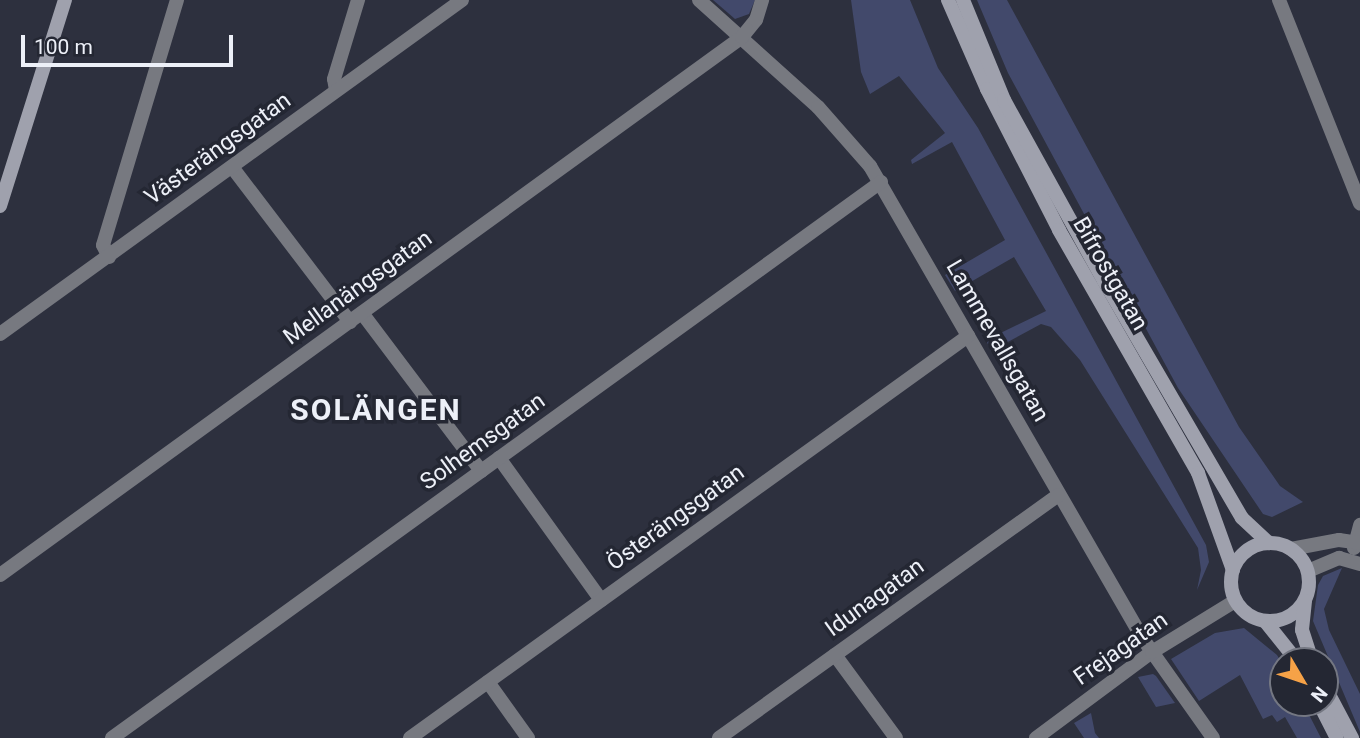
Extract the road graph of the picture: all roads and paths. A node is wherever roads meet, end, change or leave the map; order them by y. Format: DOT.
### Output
graph roads {
  1 [pos="65,0"];
  2 [pos="177,0"];
  3 [pos="358,0"];
  4 [pos="462,0"];
  5 [pos="699,0"];
  6 [pos="762,0"];
  7 [pos="948,0"];
  8 [pos="963,0"];
  9 [pos="1279,0"];
  10 [pos="742,37"];
  11 [pos="336,90"];
  12 [pos="232,167"];
  13 [pos="881,182"];
  14 [pos="1360,204"];
  15 [pos="0,206"];
  16 [pos="109,257"];
  17 [pos="362,313"];
  18 [pos="349,322"];
  19 [pos="0,334"];
  20 [pos="968,336"];
  21 [pos="499,458"];
  22 [pos="481,471"];
  23 [pos="1058,495"];
  24 [pos="1360,525"];
  25 [pos="1358,542"];
  26 [pos="1269,543"];
  27 [pos="1291,549"];
  28 [pos="1355,562"];
  29 [pos="1233,570"];
  30 [pos="1308,571"];
  31 [pos="0,575"];
  32 [pos="601,600"];
  33 [pos="1306,600"];
  34 [pos="1235,601"];
  35 [pos="1265,621"];
  36 [pos="1286,647"];
  37 [pos="1307,647"];
  38 [pos="1152,652"];
  39 [pos="835,655"];
  40 [pos="488,682"];
  41 [pos="1339,713"];
  42 [pos="1326,717"];
  43 [pos="112,738"];
  44 [pos="410,738"];
  45 [pos="528,738"];
  46 [pos="719,738"];
  47 [pos="896,738"];
  48 [pos="1036,738"];
  49 [pos="1213,738"];
  50 [pos="1337,738"];
  51 [pos="1352,738"];
  1 -- 15 [label="main road"];
  2 -- 16 [label="street"];
  3 -- 11 [label="street"];
  4 -- 11 [label="street, Västerängsgatan"];
  5 -- 10 [label="street, Lammevallsgatan"];
  6 -- 10 [label="street"];
  7 -- 29 [label="main road, Bifrostgatan"];
  8 -- 26 [label="main road, Bifrostgatan"];
  9 -- 14 [label="street"];
  10 -- 13 [label="street, Lammevallsgatan"];
  10 -- 17 [label="street, Mellanängsgatan"];
  11 -- 12 [label="street, Västerängsgatan"];
  12 -- 16 [label="street, Västerängsgatan"];
  12 -- 18 [label="street"];
  13 -- 20 [label="street, Lammevallsgatan"];
  13 -- 21 [label="street, Solhemsgatan"];
  16 -- 19 [label="street, Västerängsgatan"];
  17 -- 18 [label="street, Mellanängsgatan"];
  17 -- 22 [label="street"];
  18 -- 31 [label="street, Mellanängsgatan"];
  20 -- 23 [label="street, Lammevallsgatan"];
  20 -- 32 [label="street, Österängsgatan"];
  21 -- 22 [label="street, Solhemsgatan"];
  21 -- 32 [label="street"];
  22 -- 43 [label="street, Solhemsgatan"];
  23 -- 38 [label="street, Lammevallsgatan"];
  23 -- 39 [label="street, Idunagatan"];
  24 -- 25 [label="street"];
  25 -- 27 [label="street"];
  25 -- 28 [label="street"];
  26 -- 27 [label="main road, Bifrostgatan"];
  26 -- 29 [label="main road"];
  27 -- 30 [label="main road"];
  28 -- 30 [label="street"];
  29 -- 34 [label="main road, Bifrostgatan"];
  30 -- 33 [label="main road"];
  32 -- 40 [label="street, Österängsgatan"];
  33 -- 35 [label="main road"];
  33 -- 37 [label="main road"];
  34 -- 35 [label="main road"];
  34 -- 38 [label="street, Frejagatan"];
  35 -- 36 [label="main road"];
  38 -- 48 [label="street, Frejagatan"];
  38 -- 49 [label="street, Lammevallsgatan"];
  39 -- 46 [label="street, Idunagatan"];
  39 -- 47 [label="street"];
  40 -- 44 [label="street, Österängsgatan"];
  40 -- 45 [label="street"];
  41 -- 51 [label="main road"];
  42 -- 50 [label="main road"];
}
